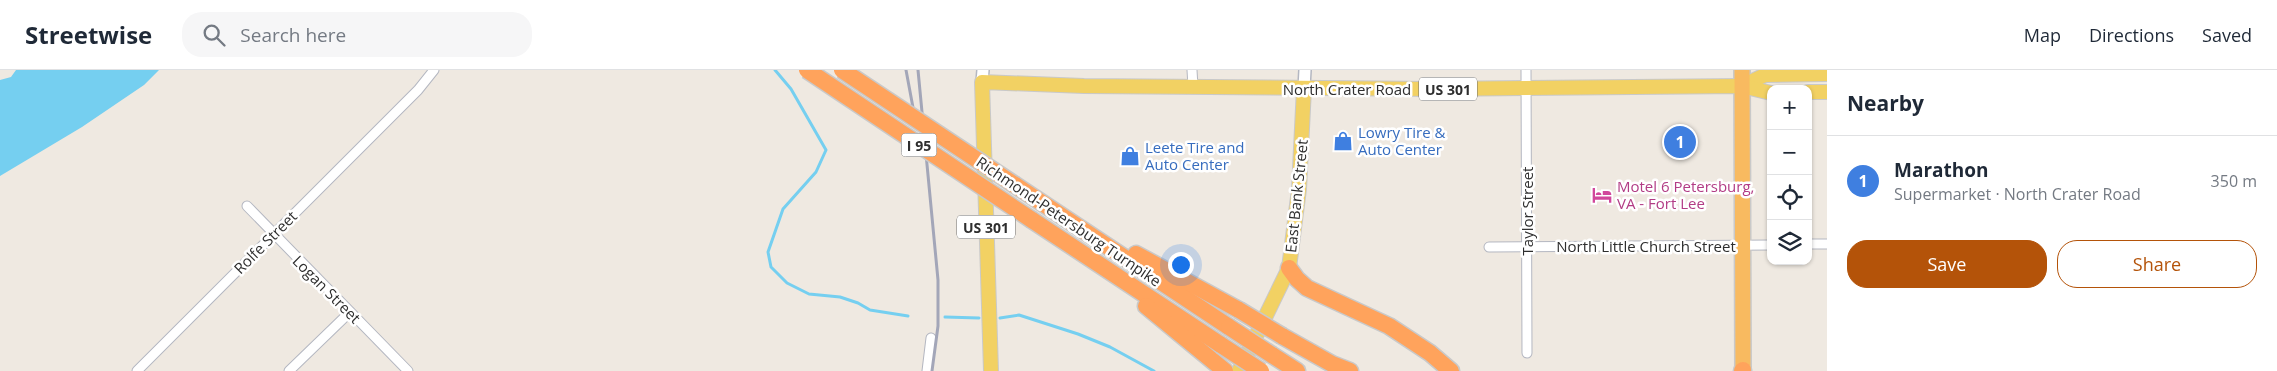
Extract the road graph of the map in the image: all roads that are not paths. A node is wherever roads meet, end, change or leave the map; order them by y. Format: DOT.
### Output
graph roads {
  1 [pos="434,70"];
  2 [pos="807,70"];
  3 [pos="842,70"];
  4 [pos="1192,70"];
  5 [pos="1304,70"];
  6 [pos="1526,70"];
  7 [pos="1742,70"];
  8 [pos="1827,74"];
  9 [pos="982,76"];
  10 [pos="1742,86"];
  11 [pos="1193,87"];
  12 [pos="1304,88"];
  13 [pos="1526,88"];
  14 [pos="1767,92"];
  15 [pos="1812,92"];
  16 [pos="1827,92"];
  17 [pos="1042,202"];
  18 [pos="247,206"];
  19 [pos="273,234"];
  20 [pos="1812,244"];
  21 [pos="1827,244"];
  22 [pos="1743,245"];
  23 [pos="1767,245"];
  24 [pos="1527,246"];
  25 [pos="1489,247"];
  26 [pos="1084,254"];
  27 [pos="1288,268"];
  28 [pos="350,312"];
  29 [pos="931,338"];
  30 [pos="1527,353"];
  31 [pos="137,371"];
  32 [pos="289,371"];
  33 [pos="408,371"];
  34 [pos="927,371"];
  35 [pos="991,371"];
  36 [pos="1225,371"];
  37 [pos="1239,371"];
  38 [pos="1260,371"];
  39 [pos="1297,371"];
  40 [pos="1350,371"];
  41 [pos="1451,371"];
  42 [pos="1743,371"];
  1 -- 19 [label="street, Rolfe Street"];
  2 -- 26 [label="highway, Richmond-Petersburg Turnpike / I 95, bridge"];
  3 -- 17 [label="highway, Richmond-Petersburg Turnpike / I 95, bridge"];
  4 -- 11 [label="street"];
  5 -- 12 [label="street, East Bank Street"];
  6 -- 13 [label="street, Taylor Street"];
  7 -- 10 [label="highway"];
  8 -- 10 [label="main road, US 301"];
  9 -- 11 [label="main road, North Crater Road / US 301"];
  9 -- 35 [label="main road, US 301"];
  10 -- 13 [label="main road, North Crater Road / US 301"];
  10 -- 14 [label="main road, US 301"];
  10 -- 22 [label="highway"];
  11 -- 12 [label="main road, North Crater Road / US 301"];
  12 -- 13 [label="main road, North Crater Road / US 301"];
  12 -- 27 [label="main road, East Bank Street"];
  13 -- 24 [label="street, Taylor Street"];
  15 -- 16 [label="main road"];
  17 -- 39 [label="highway, Richmond-Petersburg Turnpike / I 95, bridge"];
  17 -- 40 [label="highway, bridge"];
  18 -- 19 [label="street, Logan Street"];
  19 -- 28 [label="street, Logan Street"];
  19 -- 31 [label="street, Rolfe Street"];
  20 -- 21 [label="street"];
  22 -- 23 [label="street, North Little Church Street"];
  22 -- 24 [label="street, North Little Church Street"];
  22 -- 42 [label="highway"];
  24 -- 25 [label="street, North Little Church Street"];
  24 -- 30 [label="street, Taylor Street"];
  26 -- 36 [label="highway"];
  26 -- 38 [label="highway, Richmond-Petersburg Turnpike / I 95, bridge"];
  27 -- 37 [label="main road, East Bank Street"];
  27 -- 41 [label="highway"];
  28 -- 32 [label="street"];
  28 -- 33 [label="street, Logan Street"];
  29 -- 34 [label="street"];
}
